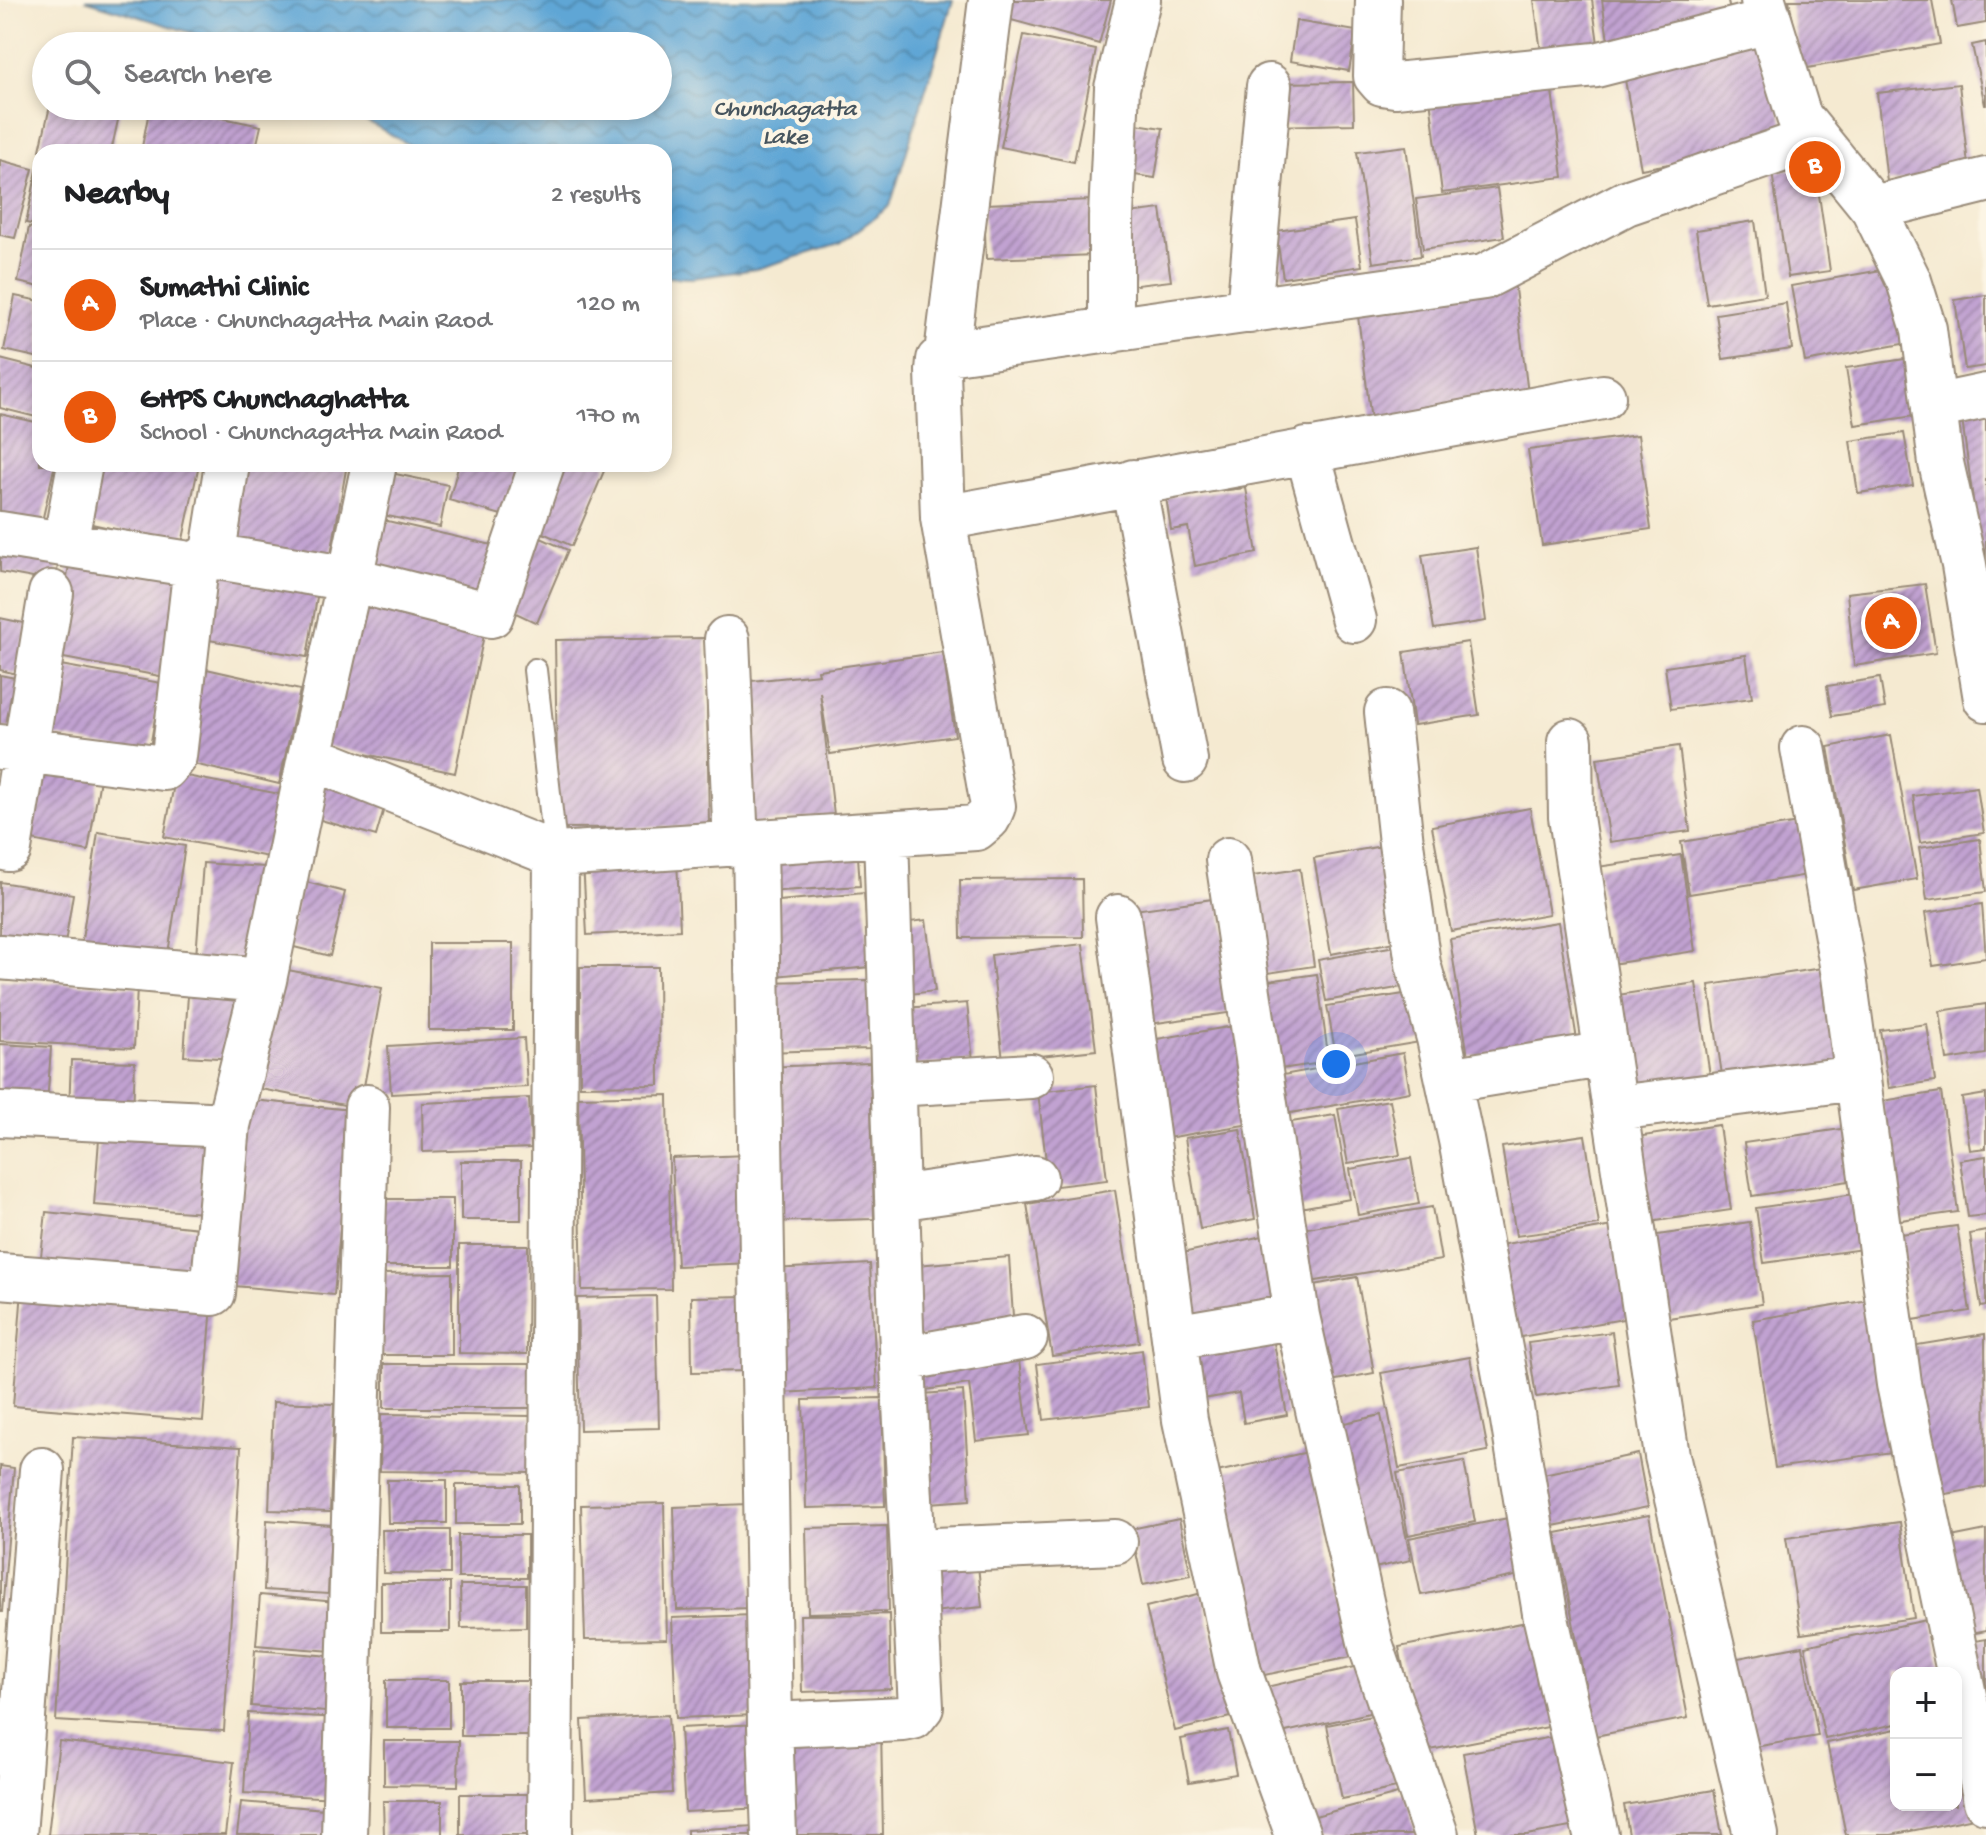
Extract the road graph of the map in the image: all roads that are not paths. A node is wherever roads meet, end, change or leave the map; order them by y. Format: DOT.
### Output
graph roads {
  1 [pos="991,0"];
  2 [pos="1138,0"];
  3 [pos="1378,0"];
  4 [pos="1766,11"];
  5 [pos="1269,86"];
  6 [pos="1816,138"];
  7 [pos="1986,180"];
  8 [pos="1873,208"];
  9 [pos="1249,311"];
  10 [pos="1111,331"];
  11 [pos="947,353"];
  12 [pos="1986,396"];
  13 [pos="1603,397"];
  14 [pos="1934,407"];
  15 [pos="1307,450"];
  16 [pos="78,472"];
  17 [pos="225,472"];
  18 [pos="372,472"];
  19 [pos="539,472"];
  20 [pos="1133,482"];
  21 [pos="943,518"];
  22 [pos="0,534"];
  23 [pos="65,544"];
  24 [pos="204,561"];
  25 [pos="1975,564"];
  26 [pos="350,579"];
  27 [pos="51,593"];
  28 [pos="1354,620"];
  29 [pos="727,639"];
  30 [pos="535,670"];
  31 [pos="1986,699"];
  32 [pos="1387,712"];
  33 [pos="1570,741"];
  34 [pos="1803,748"];
  35 [pos="13,749"];
  36 [pos="310,757"];
  37 [pos="1185,760"];
  38 [pos="886,834"];
  39 [pos="746,844"];
  40 [pos="9,849"];
  41 [pos="556,855"];
  42 [pos="1228,860"];
  43 [pos="1118,917"];
  44 [pos="0,957"];
  45 [pos="264,980"];
  46 [pos="1607,1054"];
  47 [pos="1031,1076"];
  48 [pos="1858,1078"];
  49 [pos="1449,1080"];
  50 [pos="893,1084"];
  51 [pos="367,1107"];
  52 [pos="1616,1108"];
  53 [pos="0,1114"];
  54 [pos="228,1125"];
  55 [pos="1035,1178"];
  56 [pos="897,1198"];
  57 [pos="0,1276"];
  58 [pos="1297,1316"];
  59 [pos="1025,1337"];
  60 [pos="1174,1337"];
  61 [pos="902,1359"];
  62 [pos="42,1470"];
  63 [pos="1115,1542"];
  64 [pos="913,1551"];
  65 [pos="770,1725"];
  66 [pos="1986,1801"];
  67 [pos="14,1835"];
  68 [pos="344,1835"];
  69 [pos="550,1835"];
  70 [pos="774,1835"];
  71 [pos="1298,1835"];
  72 [pos="1436,1835"];
  73 [pos="1596,1835"];
  74 [pos="1756,1835"];
  1 -- 11 [label="street"];
  2 -- 10 [label="street"];
  3 -- 4 [label="street"];
  4 -- 6 [label="street"];
  5 -- 9 [label="street"];
  6 -- 8 [label="street"];
  6 -- 9 [label="street"];
  7 -- 8 [label="street"];
  8 -- 14 [label="street"];
  9 -- 10 [label="street"];
  10 -- 11 [label="street"];
  11 -- 21 [label="street"];
  12 -- 14 [label="street"];
  13 -- 15 [label="street"];
  14 -- 25 [label="street"];
  15 -- 20 [label="street"];
  15 -- 28 [label="street"];
  16 -- 23 [label="street"];
  17 -- 24 [label="street"];
  18 -- 26 [label="street"];
  19 -- 26 [label="street"];
  20 -- 21 [label="street"];
  20 -- 37 [label="street"];
  21 -- 38 [label="street"];
  22 -- 23 [label="street"];
  23 -- 24 [label="street"];
  24 -- 26 [label="street"];
  24 -- 35 [label="street"];
  25 -- 31 [label="street"];
  26 -- 36 [label="street"];
  27 -- 35 [label="street"];
  29 -- 39 [label="street"];
  30 -- 41 [label="lane"];
  32 -- 49 [label="street"];
  33 -- 46 [label="street"];
  34 -- 48 [label="street"];
  35 -- 40 [label="street"];
  36 -- 41 [label="street"];
  36 -- 45 [label="street"];
  38 -- 39 [label="street"];
  38 -- 50 [label="street"];
  39 -- 41 [label="street"];
  39 -- 65 [label="street"];
  41 -- 69 [label="street"];
  42 -- 58 [label="street"];
  43 -- 60 [label="street"];
  44 -- 45 [label="street"];
  45 -- 54 [label="street"];
  46 -- 49 [label="street"];
  46 -- 52 [label="street"];
  47 -- 50 [label="street"];
  48 -- 52 [label="street"];
  48 -- 66 [label="street"];
  49 -- 73 [label="street"];
  50 -- 56 [label="street"];
  51 -- 68 [label="street"];
  52 -- 74 [label="street"];
  53 -- 54 [label="street"];
  54 -- 57 [label="street"];
  55 -- 56 [label="street"];
  56 -- 61 [label="street"];
  58 -- 60 [label="street"];
  58 -- 72 [label="street"];
  59 -- 61 [label="street"];
  60 -- 71 [label="street"];
  61 -- 64 [label="street"];
  62 -- 67 [label="street"];
  63 -- 64 [label="street"];
  64 -- 65 [label="street"];
  65 -- 70 [label="street"];
}
